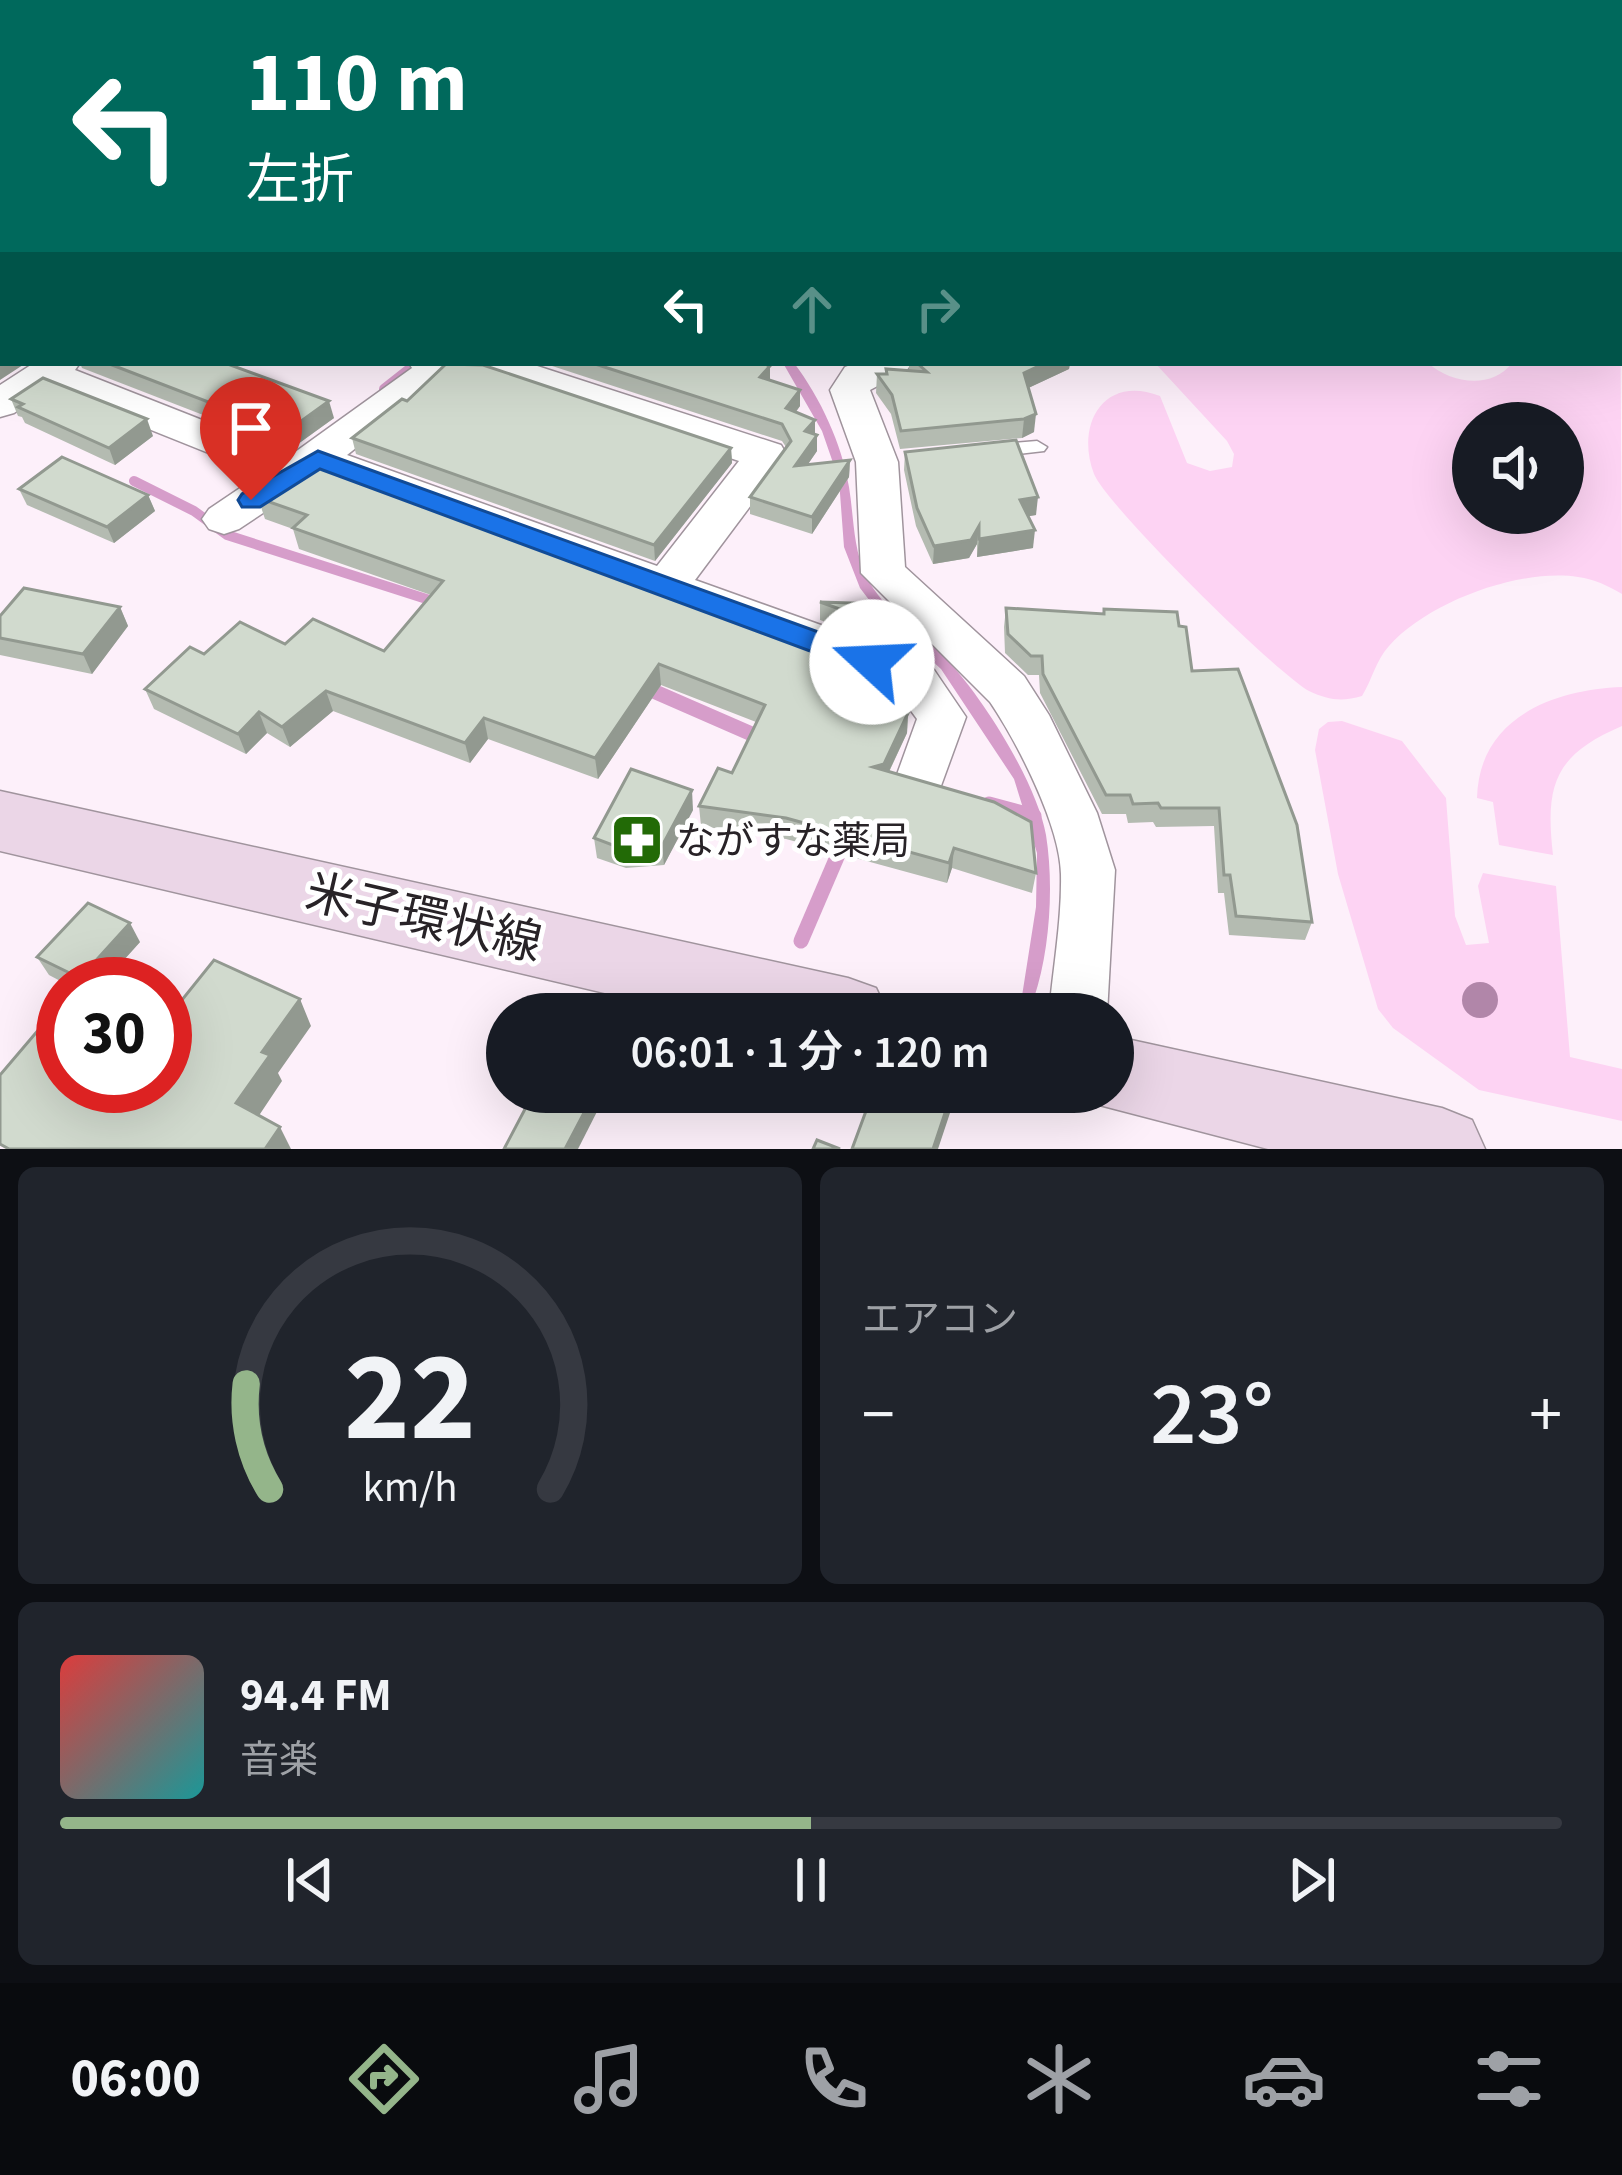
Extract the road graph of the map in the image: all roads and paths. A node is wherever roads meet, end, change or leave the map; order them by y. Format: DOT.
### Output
graph roads {
  1 [pos="51,366"];
  2 [pos="430,366"];
  3 [pos="497,366"];
  4 [pos="884,366"];
  5 [pos="0,404"];
  6 [pos="1037,447"];
  7 [pos="968,453"];
  8 [pos="306,465"];
  9 [pos="224,519"];
  10 [pos="667,586"];
  11 [pos="920,780"];
  12 [pos="0,821"];
  13 [pos="756,993"];
  14 [pos="1080,993"];
  15 [pos="1134,1079"];
  16 [pos="1442,1149"];
  1 -- 5 [label="street"];
  1 -- 8 [label="street"];
  2 -- 8 [label="street"];
  3 -- 10 [label="street"];
  4 -- 14 [label="street"];
  6 -- 7 [label="lane"];
  8 -- 9 [label="street"];
  8 -- 10 [label="street"];
  10 -- 11 [label="street"];
  12 -- 13 [label="main road, 米子環状線"];
  15 -- 16 [label="main road"];
}
